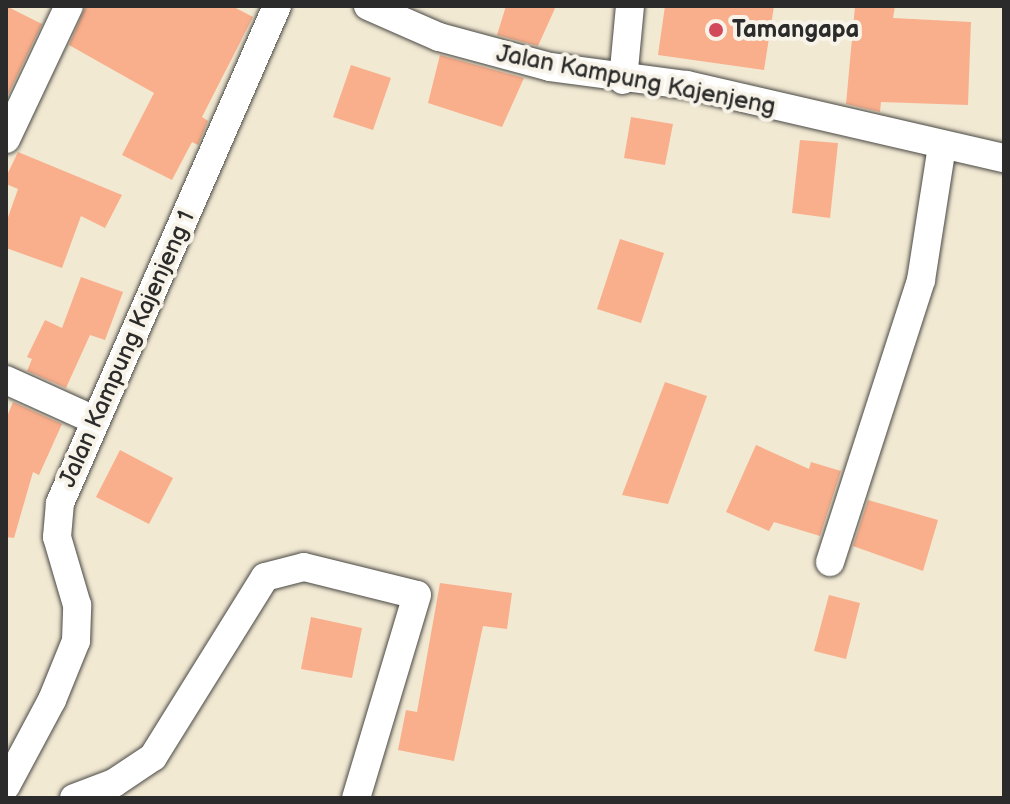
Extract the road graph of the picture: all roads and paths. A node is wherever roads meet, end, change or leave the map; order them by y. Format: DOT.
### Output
graph roads {
  1 [pos="69,6"];
  2 [pos="277,6"];
  3 [pos="368,6"];
  4 [pos="630,6"];
  5 [pos="623,80"];
  6 [pos="6,139"];
  7 [pos="942,146"];
  8 [pos="1004,158"];
  9 [pos="6,380"];
  10 [pos="94,420"];
  11 [pos="830,562"];
  12 [pos="6,786"];
  13 [pos="74,798"];
  14 [pos="356,798"];
  1 -- 6 [label="street"];
  2 -- 10 [label="street, Jalan Kampung Kajenjeng 1"];
  3 -- 5 [label="street, Jalan Kampung Kajenjeng"];
  4 -- 5 [label="street"];
  5 -- 7 [label="street, Jalan Kampung Kajenjeng"];
  7 -- 8 [label="street, Jalan Kampung Kajenjeng"];
  7 -- 11 [label="street"];
  9 -- 10 [label="street"];
  10 -- 12 [label="street, Jalan Kampung Kajenjeng 1"];
  13 -- 14 [label="street"];
}
